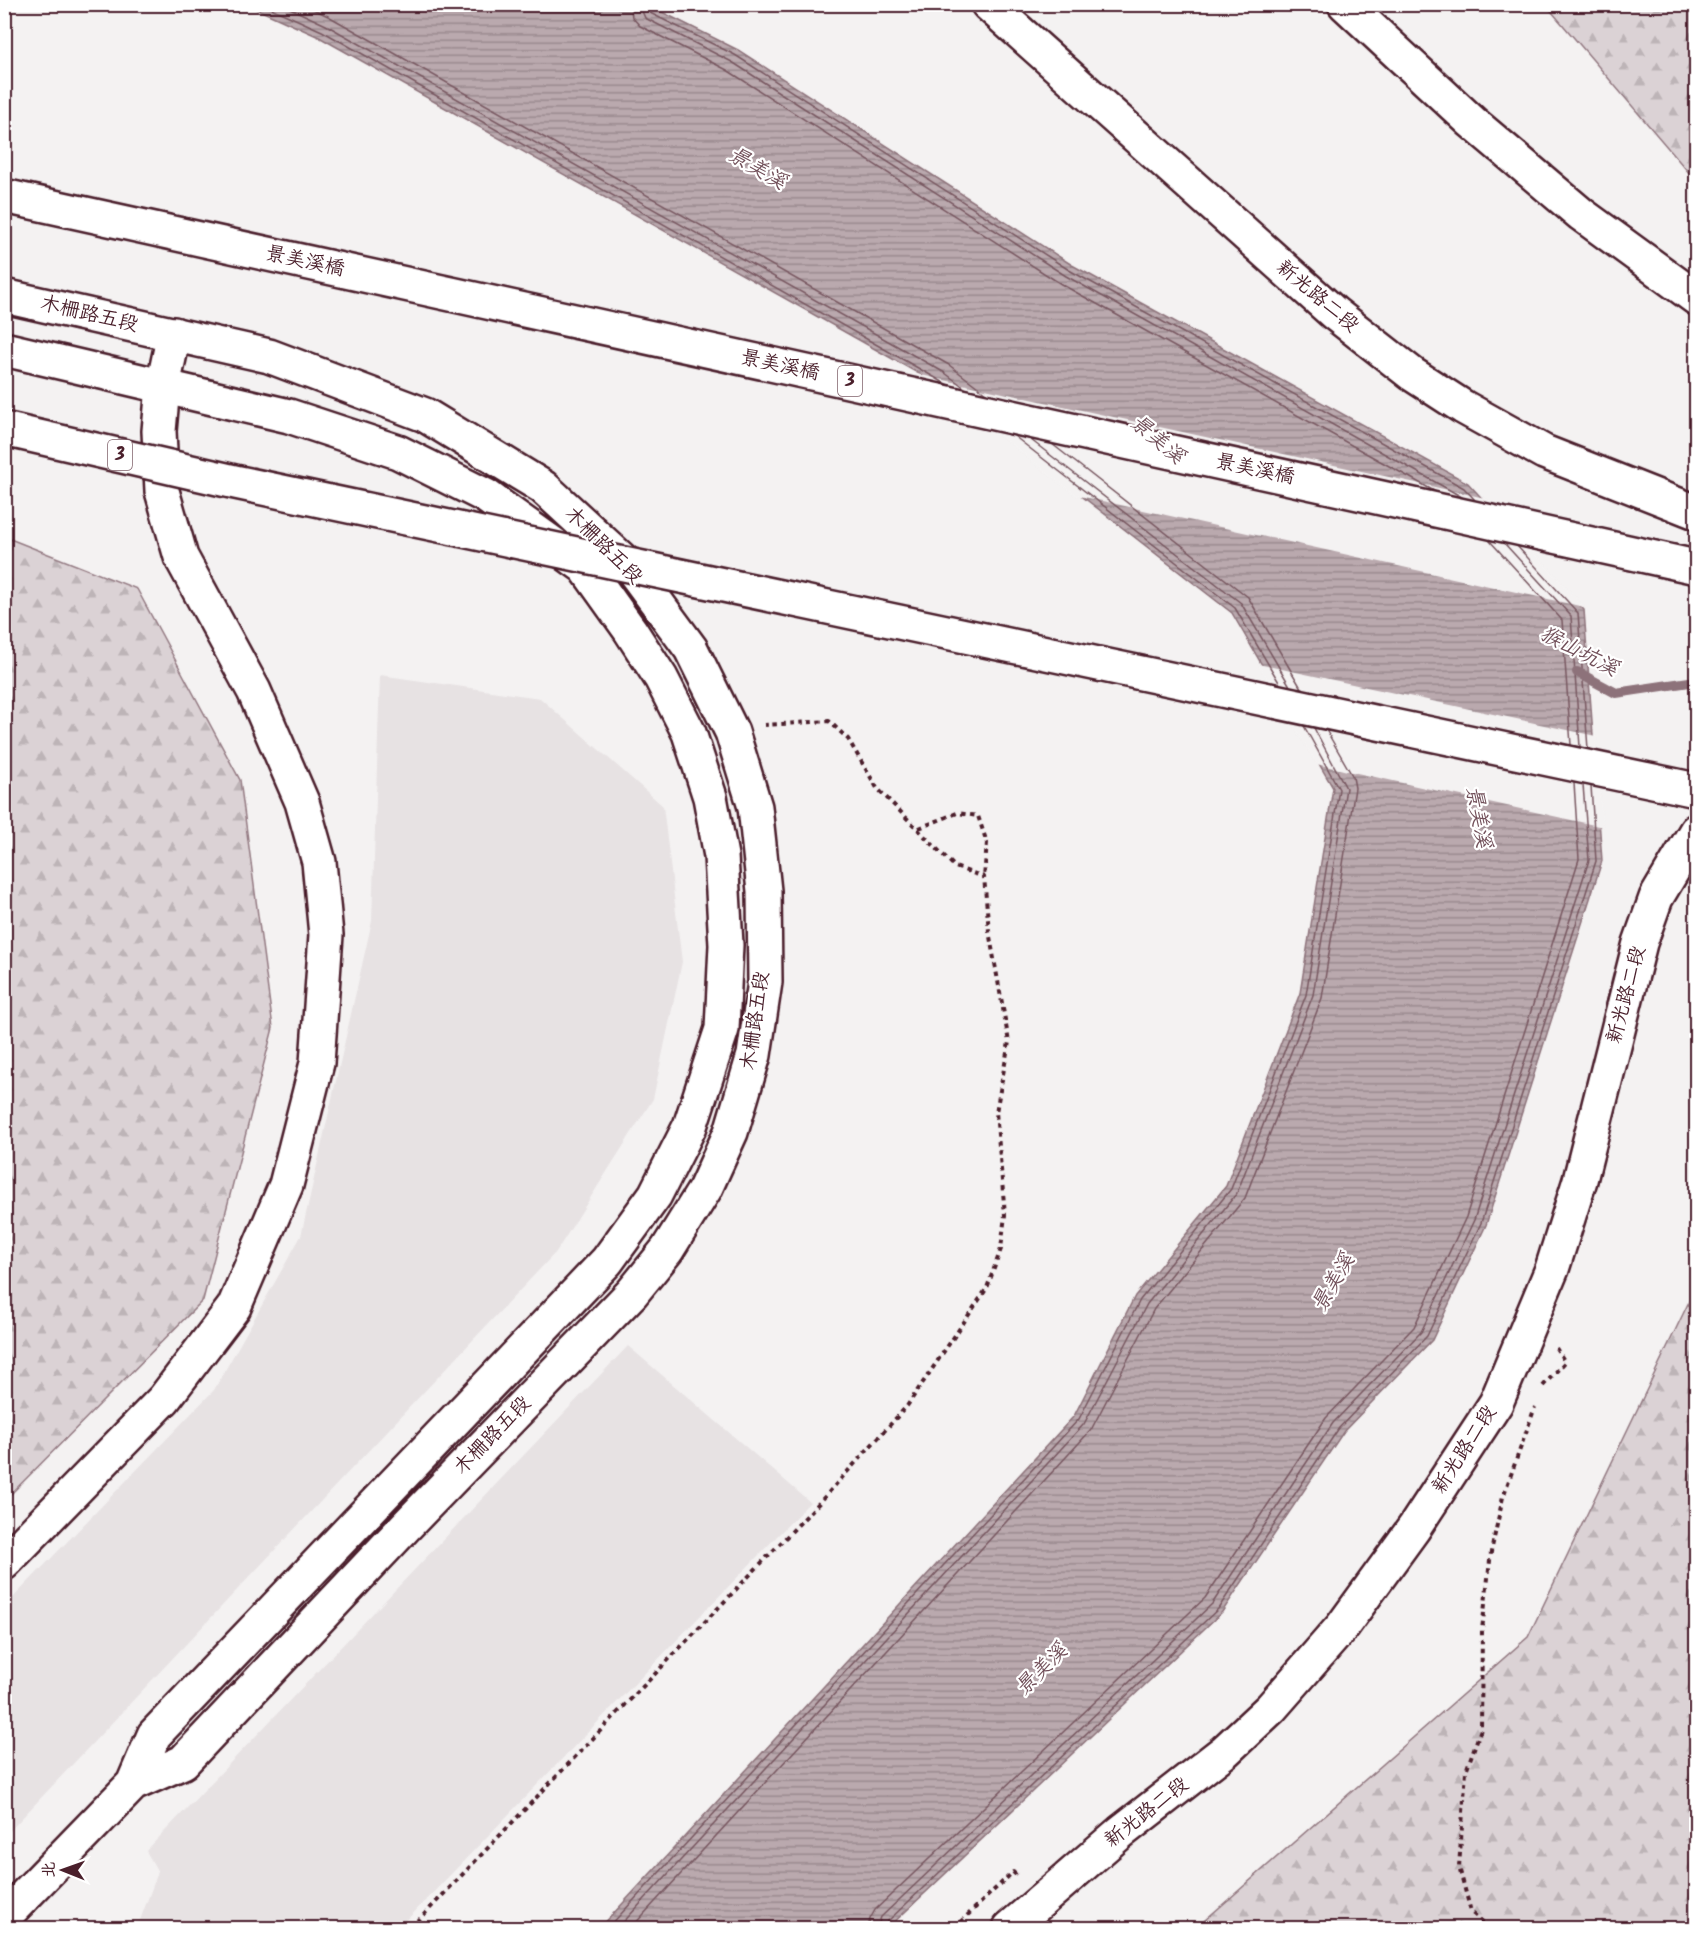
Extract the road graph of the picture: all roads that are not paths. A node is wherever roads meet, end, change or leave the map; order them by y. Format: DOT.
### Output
graph roads {
  1 [pos="988,4"];
  2 [pos="1345,4"];
  3 [pos="4,196"];
  4 [pos="4,296"];
  5 [pos="1693,296"];
  6 [pos="174,334"];
  7 [pos="4,349"];
  8 [pos="163,386"];
  9 [pos="4,429"];
  10 [pos="4,437"];
  11 [pos="235,482"];
  12 [pos="1696,512"];
  13 [pos="1696,567"];
  14 [pos="1696,790"];
  15 [pos="1696,831"];
  16 [pos="4,1563"];
  17 [pos="133,1784"];
  18 [pos="4,1917"];
  19 [pos="1010,1929"];
  1 -- 12 [label="main road, 新光路二段"];
  2 -- 5 [label="main road"];
  3 -- 13 [label="main road, 景美溪橋 / 3"];
  4 -- 6 [label="main road, 木柵路五段"];
  6 -- 8 [label="main road"];
  6 -- 17 [label="main road, 木柵路五段"];
  7 -- 8 [label="main road, 木柵路五段"];
  8 -- 16 [label="main road"];
  8 -- 17 [label="main road, 木柵路五段"];
  9 -- 11 [label="main road, 3, bridge"];
  10 -- 11 [label="main road, bridge"];
  11 -- 14 [label="main road, 3, bridge"];
  15 -- 19 [label="main road, 新光路二段"];
  17 -- 18 [label="main road, 木柵路五段"];
}
